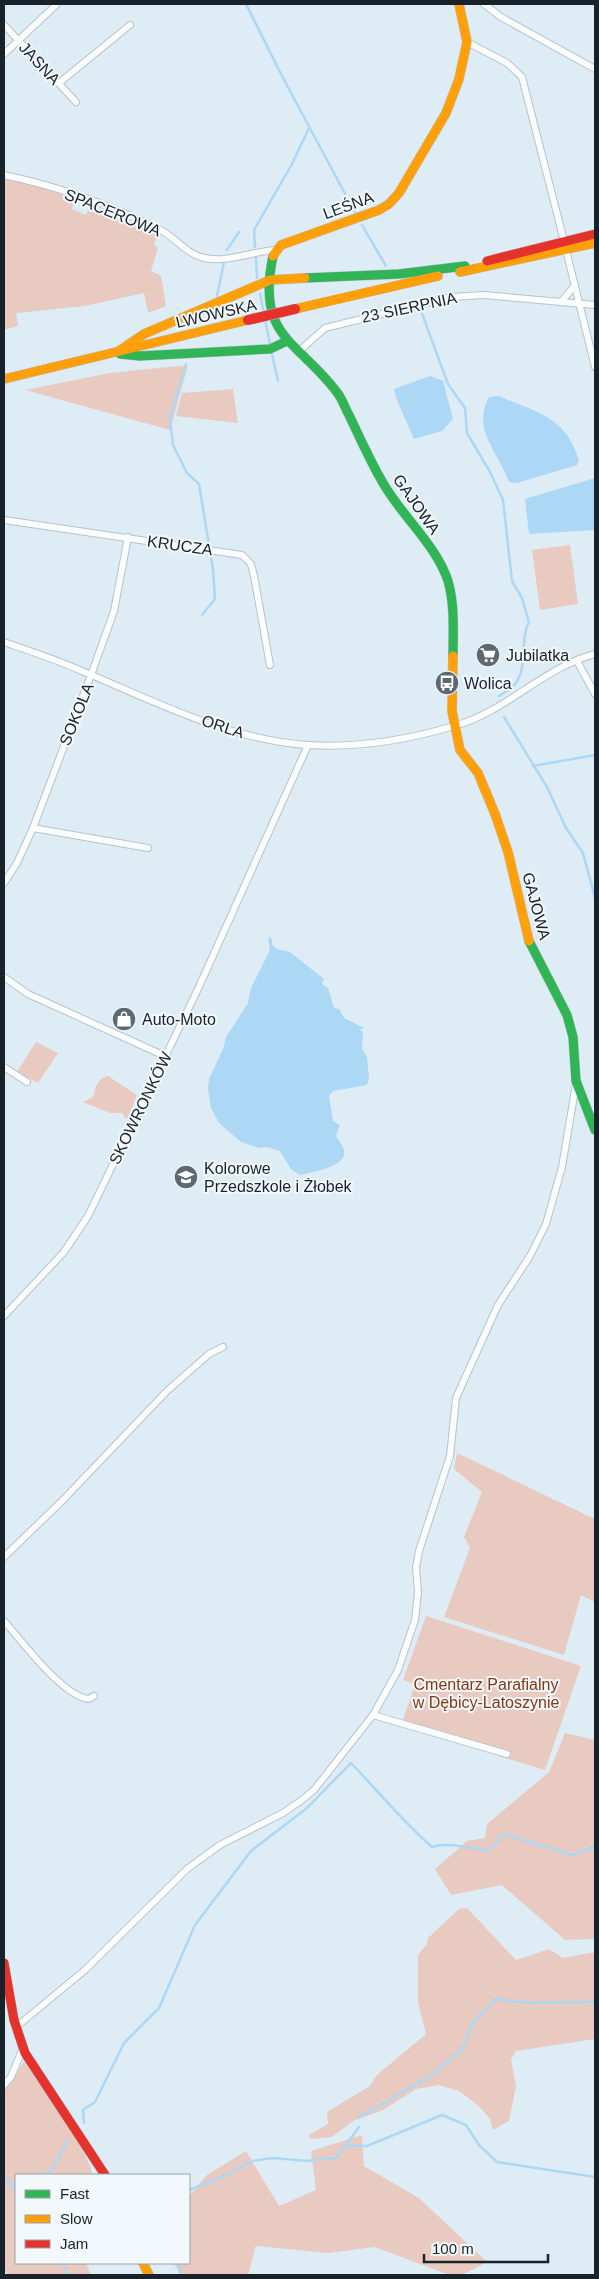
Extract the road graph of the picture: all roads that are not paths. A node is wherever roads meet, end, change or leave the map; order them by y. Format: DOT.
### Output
graph roads {
  1 [pos="58,4"];
  2 [pos="459,4"];
  3 [pos="484,4"];
  4 [pos="4,25"];
  5 [pos="130,25"];
  6 [pos="18,40"];
  7 [pos="467,42"];
  8 [pos="4,54"];
  9 [pos="595,69"];
  10 [pos="59,83"];
  11 [pos="76,102"];
  12 [pos="4,175"];
  13 [pos="595,234"];
  14 [pos="595,243"];
  15 [pos="565,246"];
  16 [pos="276,250"];
  17 [pos="466,266"];
  18 [pos="435,276"];
  19 [pos="270,280"];
  20 [pos="575,285"];
  21 [pos="561,302"];
  22 [pos="580,304"];
  23 [pos="595,305"];
  24 [pos="287,341"];
  25 [pos="116,352"];
  26 [pos="298,352"];
  27 [pos="595,367"];
  28 [pos="4,379"];
  29 [pos="4,520"];
  30 [pos="128,537"];
  31 [pos="4,642"];
  32 [pos="595,654"];
  33 [pos="577,660"];
  34 [pos="270,664"];
  35 [pos="91,675"];
  36 [pos="595,694"];
  37 [pos="454,726"];
  38 [pos="308,745"];
  39 [pos="33,828"];
  40 [pos="148,848"];
  41 [pos="4,883"];
  42 [pos="4,977"];
  43 [pos="165,1056"];
  44 [pos="4,1067"];
  45 [pos="576,1081"];
  46 [pos="27,1082"];
  47 [pos="595,1130"];
  48 [pos="4,1316"];
  49 [pos="223,1347"];
  50 [pos="4,1557"];
  51 [pos="4,1621"];
  52 [pos="94,1696"];
  53 [pos="373,1715"];
  54 [pos="507,1754"];
  55 [pos="4,1963"];
  56 [pos="16,2027"];
  57 [pos="23,2048"];
  58 [pos="4,2086"];
  59 [pos="104,2174"];
  1 -- 6 [label="street"];
  2 -- 7 [label="street, LEŚNA"];
  3 -- 9 [label="street"];
  4 -- 6 [label="street, JASNA"];
  5 -- 10 [label="street"];
  6 -- 8 [label="street"];
  6 -- 10 [label="street, JASNA"];
  7 -- 15 [label="street"];
  7 -- 16 [label="street, LEŚNA"];
  10 -- 11 [label="street, JASNA"];
  12 -- 16 [label="street, SPACEROWA"];
  13 -- 15 [label="street, LWOWSKA"];
  14 -- 15 [label="street, LWOWSKA"];
  15 -- 17 [label="street, LWOWSKA"];
  15 -- 18 [label="street, LWOWSKA"];
  15 -- 20 [label="street"];
  16 -- 19 [label="street"];
  17 -- 18 [label="street, LWOWSKA"];
  17 -- 19 [label="street"];
  18 -- 25 [label="street, LWOWSKA, bridge"];
  19 -- 24 [label="street, GAJOWA"];
  19 -- 25 [label="street"];
  20 -- 21 [label="street"];
  20 -- 22 [label="street"];
  21 -- 22 [label="street, 23 SIERPNIA"];
  21 -- 26 [label="street, 23 SIERPNIA"];
  22 -- 23 [label="street, 23 SIERPNIA"];
  22 -- 27 [label="street"];
  24 -- 25 [label="street"];
  24 -- 26 [label="street, GAJOWA"];
  25 -- 28 [label="street, LWOWSKA"];
  26 -- 37 [label="street, GAJOWA"];
  29 -- 30 [label="street, KRUCZA"];
  30 -- 34 [label="street, KRUCZA"];
  30 -- 35 [label="street, SOKOLA"];
  31 -- 35 [label="street, ORLA"];
  32 -- 33 [label="street"];
  33 -- 36 [label="street"];
  33 -- 37 [label="street"];
  35 -- 38 [label="street, ORLA"];
  35 -- 39 [label="street, SOKOLA"];
  37 -- 38 [label="street, ORLA"];
  37 -- 45 [label="street, GAJOWA"];
  38 -- 43 [label="street, SKOWRONKÓW"];
  39 -- 40 [label="street"];
  39 -- 41 [label="street, SOKOLA"];
  42 -- 43 [label="street"];
  43 -- 48 [label="street, SKOWRONKÓW"];
  44 -- 46 [label="street"];
  45 -- 47 [label="street, GAJOWA"];
  45 -- 53 [label="street"];
  49 -- 50 [label="street"];
  51 -- 52 [label="street"];
  53 -- 54 [label="street"];
  53 -- 56 [label="street"];
  55 -- 56 [label="street"];
  56 -- 57 [label="street"];
  57 -- 58 [label="street"];
  57 -- 59 [label="street"];
}
